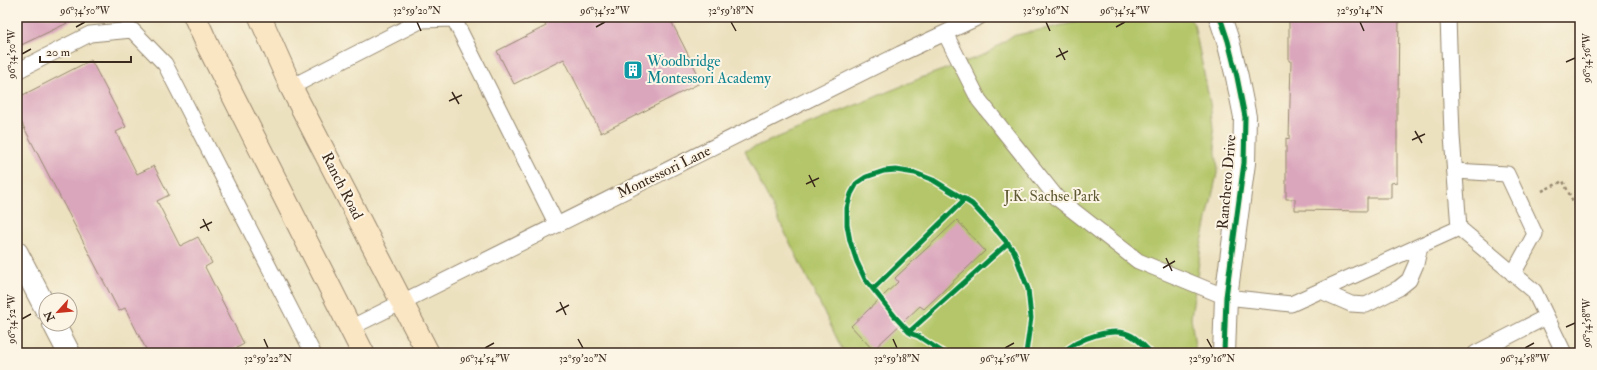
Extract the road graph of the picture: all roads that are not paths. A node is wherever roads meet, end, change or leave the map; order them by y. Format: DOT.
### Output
graph roads {
  1 [pos="195,17"];
  2 [pos="260,17"];
  3 [pos="979,17"];
  4 [pos="1220,17"];
  5 [pos="1448,17"];
  6 [pos="945,33"];
  7 [pos="17,71"];
  8 [pos="291,87"];
  9 [pos="1455,171"];
  10 [pos="558,225"];
  11 [pos="1459,228"];
  12 [pos="1420,246"];
  13 [pos="17,253"];
  14 [pos="1513,274"];
  15 [pos="1321,291"];
  16 [pos="38,294"];
  17 [pos="1226,297"];
  18 [pos="402,302"];
  19 [pos="1546,317"];
  20 [pos="350,328"];
  21 [pos="58,332"];
  22 [pos="69,353"];
  23 [pos="313,353"];
  24 [pos="363,353"];
  25 [pos="428,353"];
  26 [pos="1224,353"];
  27 [pos="1476,353"];
  28 [pos="1564,353"];
  1 -- 20 [label="main road"];
  2 -- 8 [label="main road, Ranch Road"];
  3 -- 6 [label="lane, Montessori Lane"];
  4 -- 17 [label="street, Ranchero Drive"];
  5 -- 9 [label="lane"];
  6 -- 10 [label="lane, Montessori Lane"];
  6 -- 17 [label="lane"];
  7 -- 23 [label="lane"];
  8 -- 10 [label="lane"];
  8 -- 18 [label="main road, Ranch Road"];
  9 -- 11 [label="lane"];
  9 -- 14 [label="lane"];
  10 -- 18 [label="lane, Montessori Lane"];
  11 -- 12 [label="lane"];
  11 -- 14 [label="lane"];
  12 -- 15 [label="lane"];
  12 -- 15 [label="lane"];
  13 -- 16 [label="street"];
  14 -- 19 [label="lane"];
  15 -- 17 [label="lane"];
  17 -- 26 [label="street, Ranchero Drive"];
  18 -- 20 [label="lane, Montessori Lane"];
  18 -- 25 [label="main road, Ranch Road"];
  19 -- 27 [label="lane"];
  19 -- 28 [label="lane"];
  20 -- 24 [label="main road"];
  21 -- 22 [label="street"];
}
